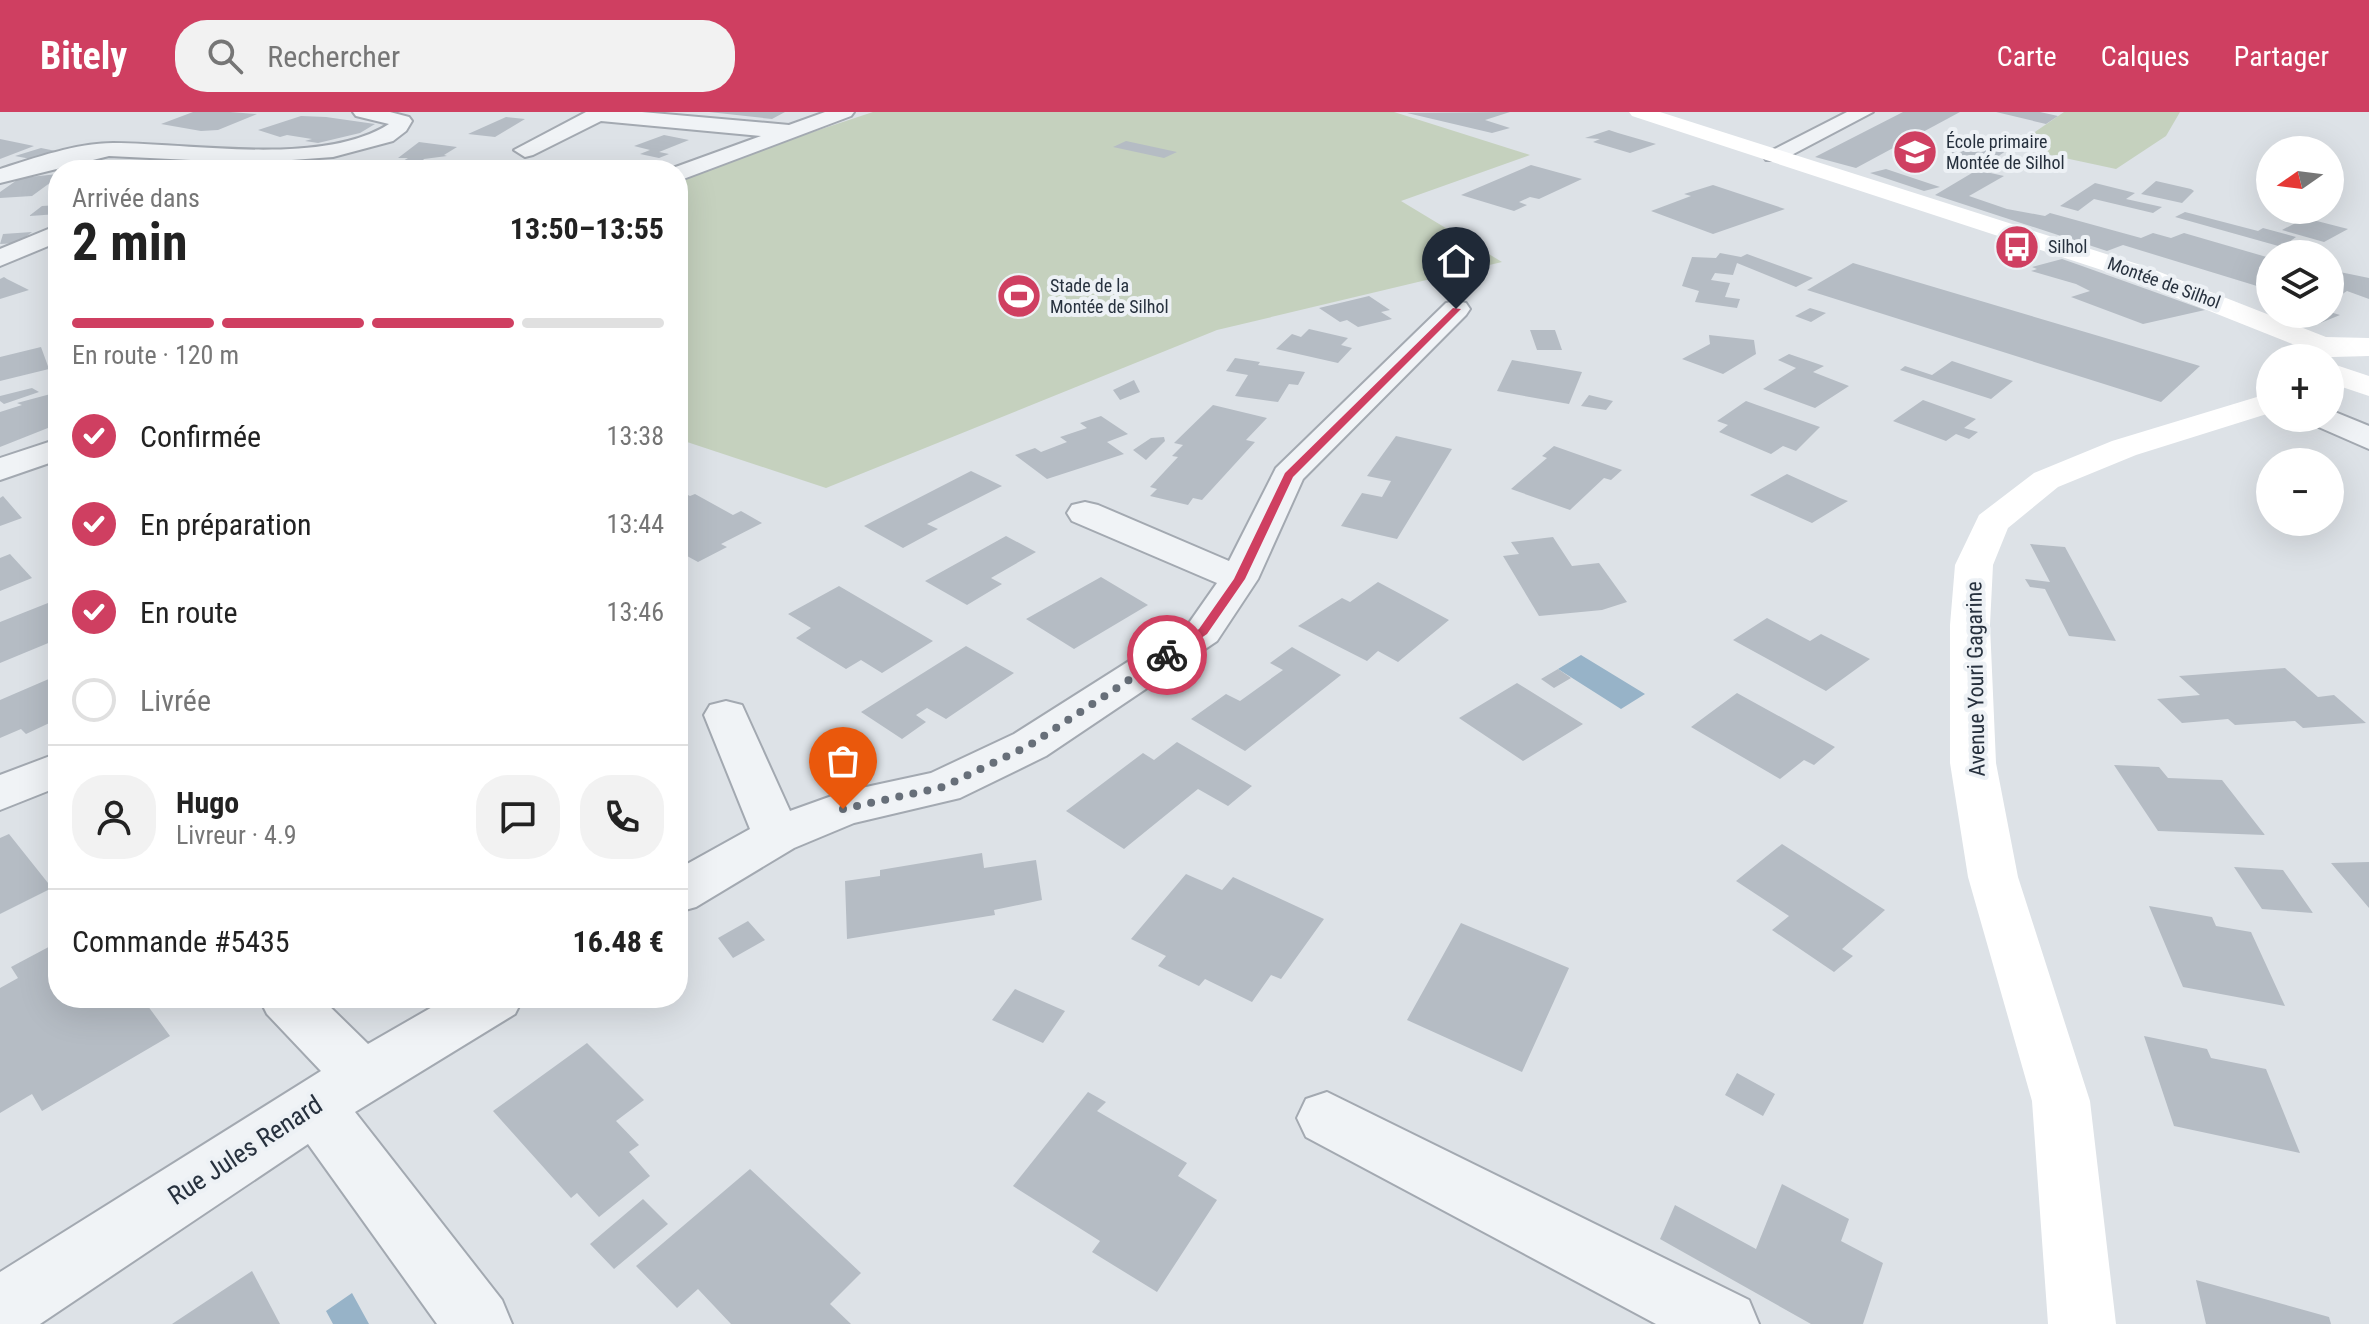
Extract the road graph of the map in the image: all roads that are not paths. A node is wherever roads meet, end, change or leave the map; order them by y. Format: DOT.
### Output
graph roads {
  1 [pos="363,112"];
  2 [pos="844,112"];
  3 [pos="1639,112"];
  4 [pos="1863,112"];
  5 [pos="600,113"];
  6 [pos="791,132"];
  7 [pos="161,149"];
  8 [pos="525,150"];
  9 [pos="1774,155"];
  10 [pos="61,160"];
  11 [pos="142,160"];
  12 [pos="48,163"];
  13 [pos="688,170"];
  14 [pos="0,176"];
  15 [pos="48,237"];
  16 [pos="0,258"];
  17 [pos="1456,309"];
  18 [pos="2280,344"];
  19 [pos="2369,347"];
  20 [pos="2344,364"];
  21 [pos="2256,407"];
  22 [pos="2344,427"];
  23 [pos="2369,439"];
  24 [pos="48,459"];
  25 [pos="0,470"];
  26 [pos="1085,513"];
  27 [pos="1239,579"];
  28 [pos="726,715"];
  29 [pos="48,773"];
  30 [pos="0,794"];
  31 [pos="777,836"];
  32 [pos="688,887"];
  33 [pos="292,1008"];
  34 [pos="479,1008"];
  35 [pos="338,1091"];
  36 [pos="1327,1118"];
  37 [pos="0,1311"];
  38 [pos="478,1324"];
  39 [pos="1725,1324"];
  40 [pos="2082,1324"];
  1 -- 7 [label="street"];
  2 -- 6 [label="street"];
  3 -- 9 [label="street, Montée de Silhol"];
  4 -- 9 [label="street"];
  5 -- 6 [label="street"];
  5 -- 8 [label="street"];
  6 -- 13 [label="street"];
  7 -- 10 [label="street"];
  7 -- 11 [label="street"];
  9 -- 18 [label="street, Montée de Silhol"];
  12 -- 14 [label="street"];
  15 -- 16 [label="street"];
  17 -- 27 [label="street"];
  19 -- 20 [label="street"];
  21 -- 40 [label="street, Avenue Youri Gagarine"];
  22 -- 23 [label="street"];
  24 -- 25 [label="street"];
  26 -- 27 [label="street"];
  27 -- 31 [label="street"];
  28 -- 31 [label="street"];
  29 -- 30 [label="street"];
  31 -- 32 [label="street"];
  33 -- 35 [label="street"];
  34 -- 35 [label="street, Rue Jules Renard"];
  35 -- 37 [label="street, Rue Jules Renard"];
  35 -- 38 [label="street"];
  36 -- 39 [label="street"];
}
